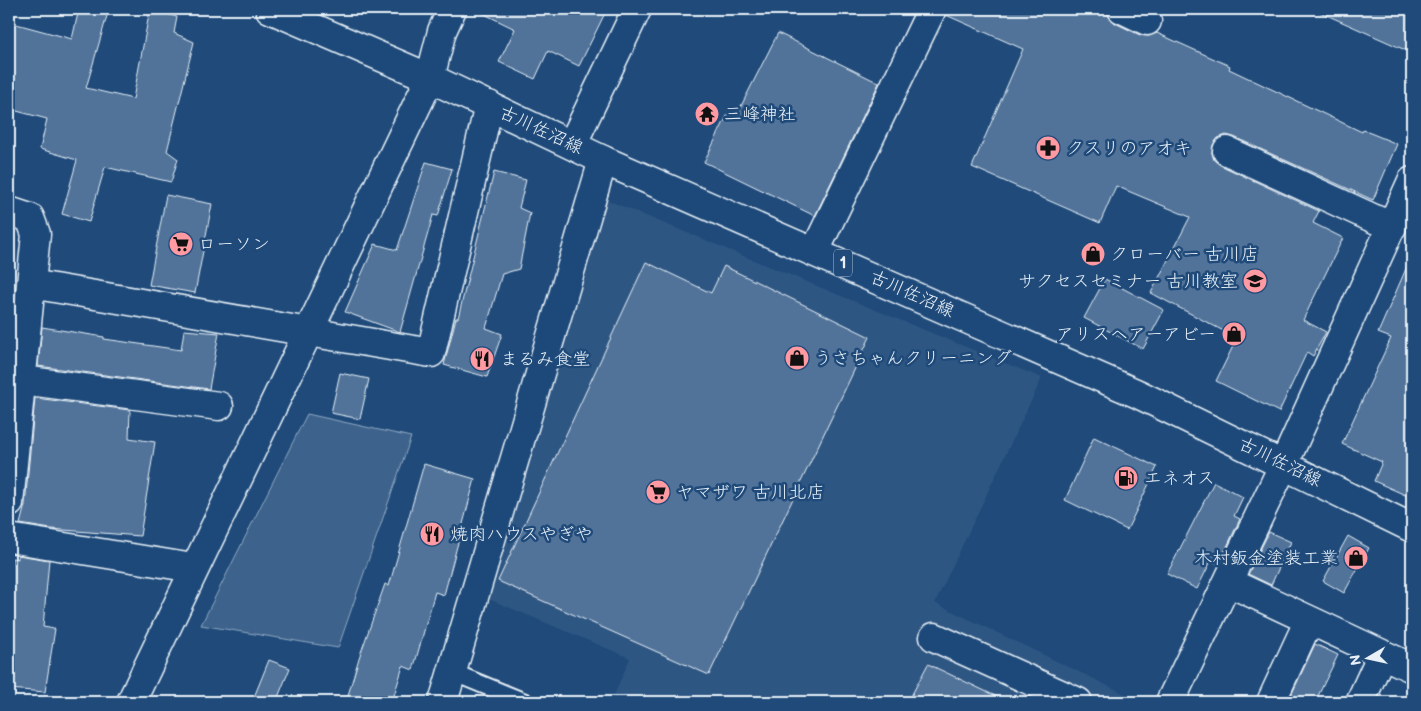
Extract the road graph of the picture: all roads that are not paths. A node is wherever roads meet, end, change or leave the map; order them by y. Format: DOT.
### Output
graph roads {
  1 [pos="270,9"];
  2 [pos="452,9"];
  3 [pos="637,9"];
  4 [pos="932,9"];
  5 [pos="1122,9"];
  6 [pos="1148,21"];
  7 [pos="430,78"];
  8 [pos="489,105"];
  9 [pos="572,145"];
  10 [pos="1227,151"];
  11 [pos="603,160"];
  12 [pos="1412,181"];
  13 [pos="9,211"];
  14 [pos="1392,227"];
  15 [pos="815,251"];
  16 [pos="31,284"];
  17 [pos="307,333"];
  18 [pos="22,380"];
  19 [pos="219,406"];
  20 [pos="11,461"];
  21 [pos="1284,464"];
  22 [pos="9,503"];
  23 [pos="1412,528"];
  24 [pos="9,538"];
  25 [pos="193,568"];
  26 [pos="1228,582"];
  27 [pos="1309,620"];
  28 [pos="934,638"];
  29 [pos="1382,654"];
  30 [pos="1412,668"];
  31 [pos="452,672"];
  32 [pos="130,702"];
  33 [pos="443,702"];
  34 [pos="525,702"];
  35 [pos="1078,702"];
  36 [pos="1170,702"];
  37 [pos="1271,702"];
  38 [pos="1360,702"];
  1 -- 7 [label="street, 古川佐沼線 / 1"];
  2 -- 7 [label="street"];
  3 -- 9 [label="street"];
  4 -- 15 [label="street"];
  5 -- 6 [label="street"];
  7 -- 8 [label="street, 古川佐沼線 / 1"];
  7 -- 17 [label="street"];
  8 -- 9 [label="street, 古川佐沼線 / 1"];
  8 -- 17 [label="street"];
  9 -- 11 [label="street, 古川佐沼線 / 1"];
  10 -- 14 [label="street"];
  11 -- 15 [label="street, 古川佐沼線 / 1"];
  11 -- 31 [label="street"];
  12 -- 14 [label="street"];
  13 -- 16 [label="street"];
  14 -- 21 [label="street"];
  15 -- 21 [label="street, 古川佐沼線 / 1"];
  16 -- 17 [label="street"];
  16 -- 18 [label="street"];
  17 -- 25 [label="street"];
  18 -- 19 [label="street"];
  18 -- 20 [label="street"];
  20 -- 22 [label="street"];
  21 -- 23 [label="street, 古川佐沼線 / 1"];
  21 -- 26 [label="street"];
  24 -- 25 [label="street"];
  25 -- 32 [label="street"];
  26 -- 27 [label="street"];
  26 -- 36 [label="street"];
  27 -- 29 [label="street"];
  27 -- 37 [label="street"];
  28 -- 35 [label="street"];
  29 -- 30 [label="street"];
  29 -- 38 [label="street"];
  31 -- 33 [label="street"];
  31 -- 34 [label="lane"];
}
